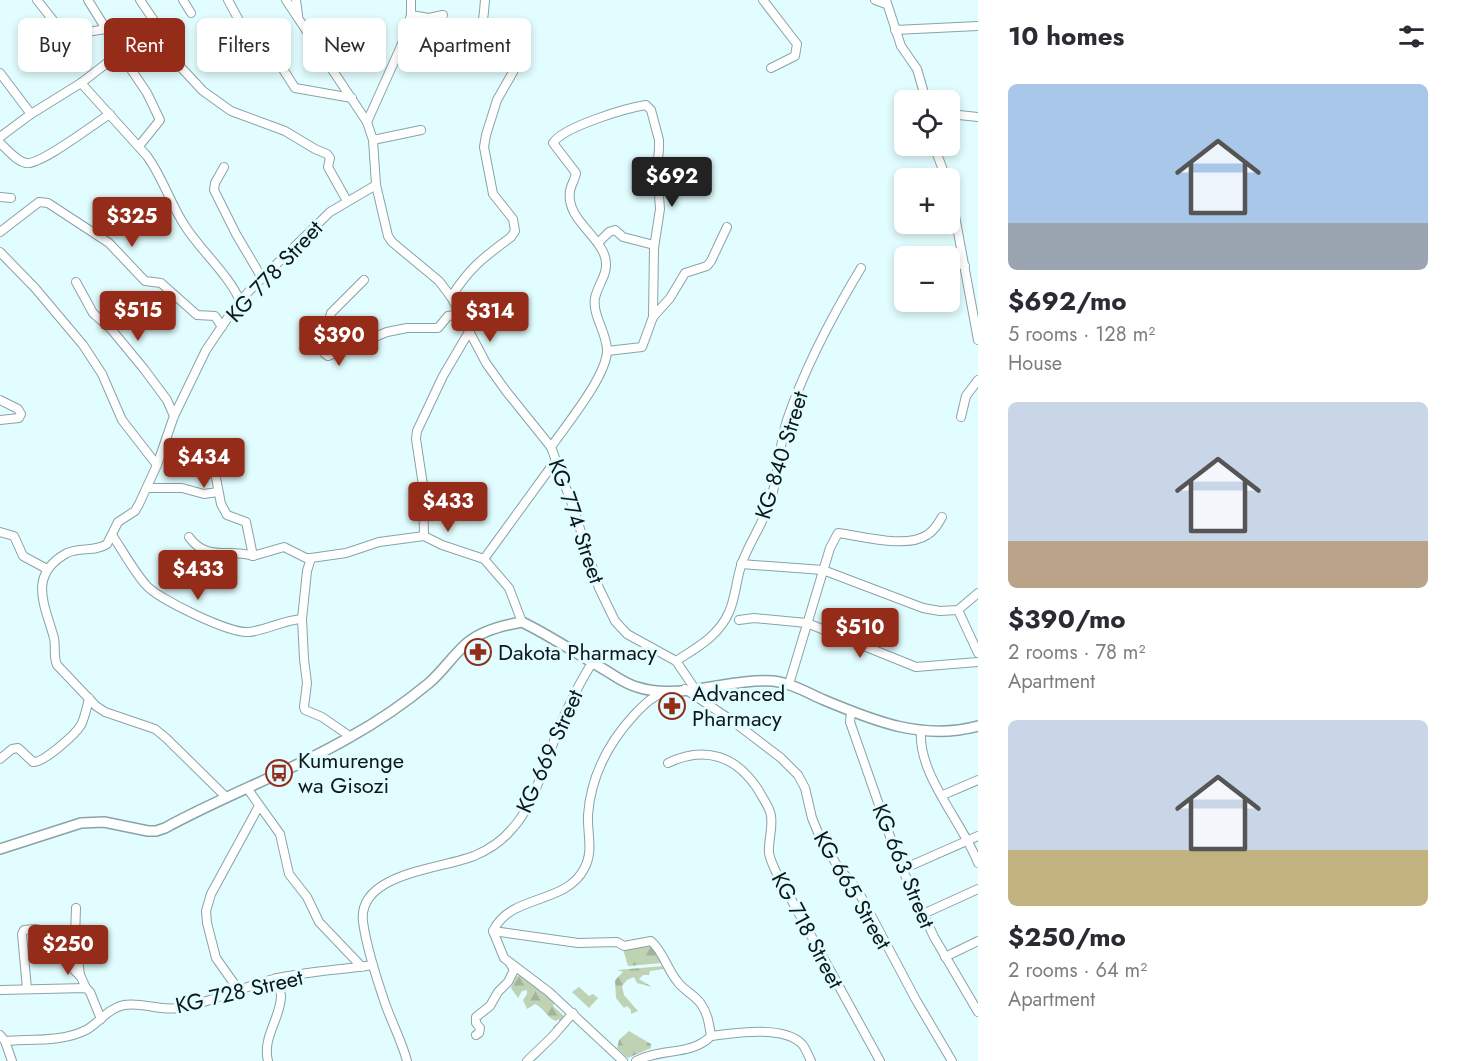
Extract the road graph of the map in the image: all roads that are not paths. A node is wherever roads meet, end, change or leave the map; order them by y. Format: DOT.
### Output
graph roads {
  1 [pos="37,0"];
  2 [pos="88,0"];
  3 [pos="140,0"];
  4 [pos="183,0"];
  5 [pos="228,0"];
  6 [pos="286,0"];
  7 [pos="296,0"];
  8 [pos="411,0"];
  9 [pos="485,0"];
  10 [pos="763,0"];
  11 [pos="875,0"];
  12 [pos="886,2"];
  13 [pos="191,13"];
  14 [pos="411,15"];
  15 [pos="443,15"];
  16 [pos="298,16"];
  17 [pos="410,18"];
  18 [pos="482,18"];
  19 [pos="104,26"];
  20 [pos="978,26"];
  21 [pos="104,29"];
  22 [pos="895,30"];
  23 [pos="398,53"];
  24 [pos="104,65"];
  25 [pos="771,68"];
  26 [pos="133,72"];
  27 [pos="513,72"];
  28 [pos="0,73"];
  29 [pos="81,83"];
  30 [pos="923,90"];
  31 [pos="352,98"];
  32 [pos="31,114"];
  33 [pos="110,114"];
  34 [pos="960,115"];
  35 [pos="978,117"];
  36 [pos="367,122"];
  37 [pos="421,130"];
  38 [pos="0,137"];
  39 [pos="374,140"];
  40 [pos="0,143"];
  41 [pos="139,146"];
  42 [pos="224,167"];
  43 [pos="376,184"];
  44 [pos="0,197"];
  45 [pos="11,198"];
  46 [pos="347,201"];
  47 [pos="728,226"];
  48 [pos="0,232"];
  49 [pos="959,234"];
  50 [pos="598,243"];
  51 [pos="654,245"];
  52 [pos="0,252"];
  53 [pos="960,264"];
  54 [pos="965,266"];
  55 [pos="861,268"];
  56 [pos="262,278"];
  57 [pos="364,280"];
  58 [pos="76,282"];
  59 [pos="451,297"];
  60 [pos="240,301"];
  61 [pos="975,303"];
  62 [pos="461,314"];
  63 [pos="653,317"];
  64 [pos="222,327"];
  65 [pos="470,330"];
  66 [pos="978,336"];
  67 [pos="607,351"];
  68 [pos="978,380"];
  69 [pos="0,400"];
  70 [pos="174,416"];
  71 [pos="961,417"];
  72 [pos="0,420"];
  73 [pos="217,445"];
  74 [pos="551,447"];
  75 [pos="556,460"];
  76 [pos="156,465"];
  77 [pos="147,488"];
  78 [pos="218,492"];
  79 [pos="942,517"];
  80 [pos="0,532"];
  81 [pos="112,535"];
  82 [pos="424,536"];
  83 [pos="189,537"];
  84 [pos="253,556"];
  85 [pos="311,558"];
  86 [pos="484,559"];
  87 [pos="741,564"];
  88 [pos="47,569"];
  89 [pos="823,570"];
  90 [pos="978,593"];
  91 [pos="958,610"];
  92 [pos="303,619"];
  93 [pos="739,620"];
  94 [pos="522,622"];
  95 [pos="807,623"];
  96 [pos="978,653"];
  97 [pos="676,661"];
  98 [pos="978,662"];
  99 [pos="592,663"];
  100 [pos="789,684"];
  101 [pos="690,689"];
  102 [pos="664,692"];
  103 [pos="89,698"];
  104 [pos="851,712"];
  105 [pos="978,726"];
  106 [pos="921,732"];
  107 [pos="351,737"];
  108 [pos="0,759"];
  109 [pos="668,763"];
  110 [pos="978,780"];
  111 [pos="247,788"];
  112 [pos="943,795"];
  113 [pos="226,796"];
  114 [pos="259,806"];
  115 [pos="978,836"];
  116 [pos="968,840"];
  117 [pos="0,849"];
  118 [pos="978,863"];
  119 [pos="903,869"];
  120 [pos="978,889"];
  121 [pos="76,908"];
  122 [pos="923,914"];
  123 [pos="493,931"];
  124 [pos="978,941"];
  125 [pos="945,957"];
  126 [pos="504,958"];
  127 [pos="373,965"];
  128 [pos="362,967"];
  129 [pos="81,977"];
  130 [pos="276,978"];
  131 [pos="86,988"];
  132 [pos="27,989"];
  133 [pos="0,990"];
  134 [pos="238,990"];
  135 [pos="975,1000"];
  136 [pos="978,1012"];
  137 [pos="573,1013"];
  138 [pos="101,1019"];
  139 [pos="476,1035"];
  140 [pos="711,1036"];
  141 [pos="3,1038"];
  142 [pos="12,1061"];
  143 [pos="268,1061"];
  144 [pos="407,1061"];
  145 [pos="527,1061"];
  146 [pos="623,1061"];
  147 [pos="636,1061"];
  148 [pos="811,1061"];
  149 [pos="880,1061"];
  150 [pos="952,1061"];
  1 -- 21 [label="street"];
  2 -- 19 [label="street"];
  3 -- 46 [label="street"];
  4 -- 13 [label="street"];
  5 -- 31 [label="street"];
  6 -- 16 [label="street, KG 774 Street"];
  7 -- 16 [label="street"];
  8 -- 14 [label="street"];
  9 -- 18 [label="street"];
  10 -- 25 [label="street"];
  11 -- 12 [label="street"];
  12 -- 22 [label="street"];
  14 -- 15 [label="street"];
  14 -- 17 [label="street"];
  16 -- 31 [label="street, KG 774 Street"];
  20 -- 22 [label="street"];
  22 -- 30 [label="street"];
  23 -- 36 [label="street"];
  24 -- 29 [label="street"];
  26 -- 41 [label="street"];
  27 -- 59 [label="street"];
  28 -- 32 [label="street"];
  29 -- 32 [label="street"];
  29 -- 33 [label="street"];
  31 -- 36 [label="street, KG 774 Street"];
  32 -- 38 [label="street"];
  33 -- 40 [label="street"];
  33 -- 41 [label="street"];
  34 -- 35 [label="street"];
  36 -- 39 [label="street, KG 774 Street"];
  37 -- 39 [label="street"];
  39 -- 43 [label="street, KG 774 Street"];
  41 -- 60 [label="street"];
  42 -- 56 [label="street"];
  43 -- 46 [label="street, KG 778 Street"];
  43 -- 59 [label="street, KG 774 Street"];
  44 -- 45 [label="street"];
  46 -- 56 [label="street, KG 778 Street"];
  47 -- 63 [label="street"];
  48 -- 64 [label="street"];
  49 -- 54 [label="street"];
  50 -- 51 [label="street"];
  50 -- 51 [label="street"];
  50 -- 67 [label="street"];
  51 -- 63 [label="street"];
  52 -- 76 [label="street"];
  53 -- 54 [label="street"];
  54 -- 61 [label="street"];
  55 -- 87 [label="street, KG 840 Street"];
  56 -- 60 [label="street, KG 778 Street"];
  57 -- 62 [label="street"];
  58 -- 70 [label="street"];
  59 -- 62 [label="street, KG 774 Street"];
  60 -- 64 [label="street, KG 778 Street"];
  61 -- 66 [label="street"];
  62 -- 65 [label="street, KG 774 Street"];
  63 -- 67 [label="street"];
  64 -- 70 [label="street, KG 778 Street"];
  65 -- 74 [label="street, KG 774 Street"];
  65 -- 82 [label="street"];
  67 -- 74 [label="street"];
  68 -- 71 [label="street"];
  69 -- 72 [label="street"];
  70 -- 76 [label="street, KG 778 Street"];
  73 -- 78 [label="street"];
  74 -- 75 [label="street, KG 774 Street"];
  75 -- 86 [label="street"];
  75 -- 97 [label="street, KG 774 Street"];
  76 -- 77 [label="street, KG 778 Street"];
  77 -- 78 [label="street"];
  77 -- 81 [label="street, KG 778 Street"];
  78 -- 84 [label="street"];
  79 -- 89 [label="street"];
  80 -- 88 [label="street"];
  81 -- 88 [label="street, KG 778 Street"];
  81 -- 92 [label="street"];
  82 -- 85 [label="street"];
  82 -- 86 [label="street"];
  83 -- 84 [label="street"];
  84 -- 85 [label="street"];
  85 -- 92 [label="street"];
  86 -- 94 [label="street"];
  87 -- 89 [label="street"];
  87 -- 97 [label="street, KG 840 Street"];
  88 -- 103 [label="street"];
  89 -- 91 [label="street"];
  89 -- 95 [label="street"];
  90 -- 91 [label="street"];
  91 -- 96 [label="street"];
  92 -- 107 [label="street"];
  93 -- 95 [label="street"];
  94 -- 99 [label="main road"];
  94 -- 107 [label="main road"];
  95 -- 98 [label="street"];
  95 -- 100 [label="street"];
  97 -- 101 [label="street, KG 774 Street"];
  99 -- 102 [label="main road"];
  99 -- 127 [label="street, KG 669 Street"];
  100 -- 101 [label="main road"];
  100 -- 104 [label="main road"];
  101 -- 102 [label="main road"];
  101 -- 150 [label="street, KG 665 Street"];
  102 -- 123 [label="street"];
  103 -- 108 [label="street"];
  103 -- 113 [label="street"];
  104 -- 106 [label="main road"];
  104 -- 119 [label="street, KG 663 Street"];
  105 -- 106 [label="main road"];
  106 -- 112 [label="street"];
  107 -- 111 [label="main road"];
  109 -- 149 [label="street, KG 718 Street"];
  110 -- 112 [label="street"];
  111 -- 113 [label="main road"];
  111 -- 114 [label="street"];
  112 -- 116 [label="street"];
  113 -- 117 [label="main road"];
  114 -- 128 [label="street"];
  114 -- 134 [label="street"];
  115 -- 116 [label="street"];
  116 -- 118 [label="street"];
  116 -- 119 [label="street"];
  119 -- 122 [label="street, KG 663 Street"];
  120 -- 122 [label="street"];
  121 -- 129 [label="street"];
  122 -- 125 [label="street, KG 663 Street"];
  123 -- 126 [label="street"];
  123 -- 140 [label="street"];
  124 -- 125 [label="street"];
  125 -- 135 [label="street, KG 663 Street"];
  126 -- 137 [label="street"];
  126 -- 139 [label="street"];
  127 -- 128 [label="street, KG 728 Street"];
  127 -- 144 [label="street, KG 669 Street"];
  128 -- 130 [label="street, KG 728 Street"];
  129 -- 131 [label="street"];
  129 -- 132 [label="street"];
  130 -- 134 [label="street, KG 728 Street"];
  130 -- 143 [label="street"];
  131 -- 132 [label="street"];
  131 -- 138 [label="street"];
  132 -- 133 [label="street"];
  134 -- 138 [label="street, KG 728 Street"];
  135 -- 136 [label="street, KG 663 Street"];
  137 -- 145 [label="street"];
  137 -- 146 [label="street"];
  138 -- 141 [label="street, KG 728 Street"];
  140 -- 147 [label="street"];
  140 -- 148 [label="street"];
  141 -- 142 [label="street"];
}
